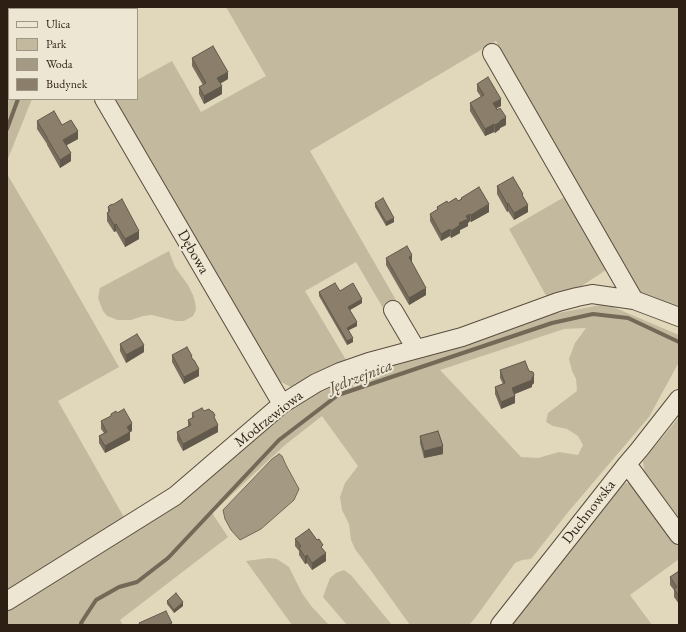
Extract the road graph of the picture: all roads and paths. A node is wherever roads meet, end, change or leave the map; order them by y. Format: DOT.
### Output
graph roads {
  1 [pos="492,53"];
  2 [pos="105,100"];
  3 [pos="634,300"];
  4 [pos="393,310"];
  5 [pos="679,317"];
  6 [pos="416,349"];
  7 [pos="679,399"];
  8 [pos="282,404"];
  9 [pos="627,464"];
  10 [pos="679,535"];
  11 [pos="7,601"];
  12 [pos="500,625"];
  1 -- 3 [label="street"];
  2 -- 8 [label="street, Dębowa"];
  3 -- 5 [label="street, Modrzewiowa"];
  3 -- 6 [label="street, Modrzewiowa"];
  4 -- 6 [label="street"];
  6 -- 8 [label="street, Modrzewiowa"];
  7 -- 9 [label="street, Duchnowska"];
  8 -- 11 [label="street, Modrzewiowa"];
  9 -- 10 [label="street"];
  9 -- 12 [label="street, Duchnowska"];
}
